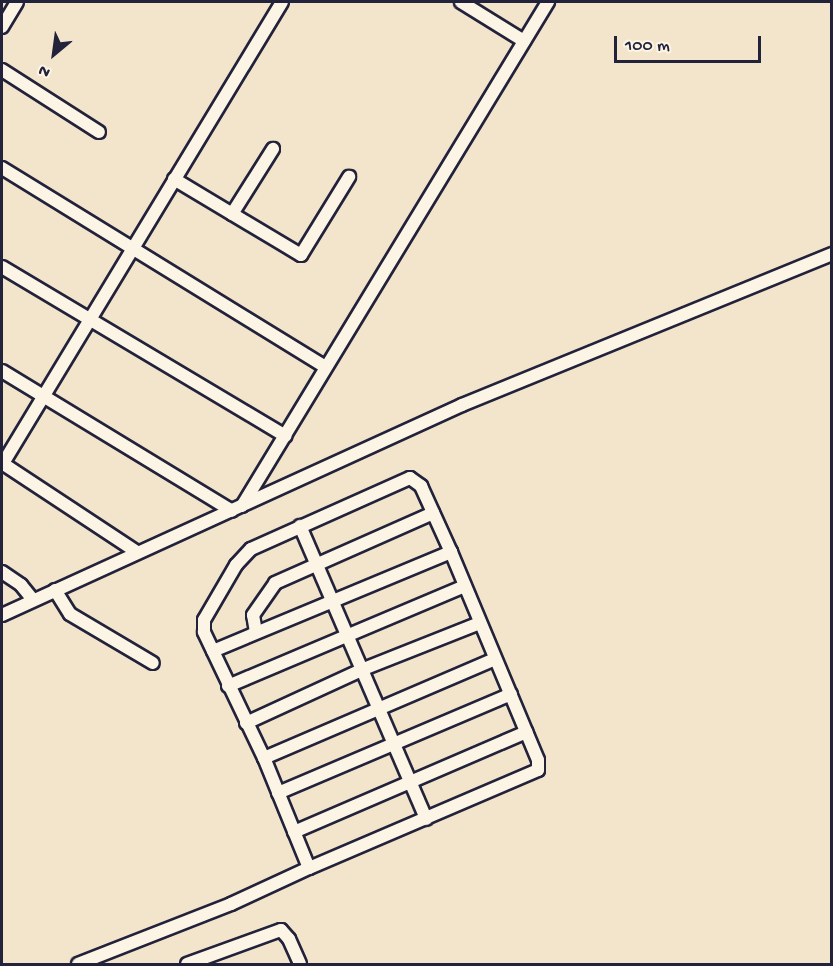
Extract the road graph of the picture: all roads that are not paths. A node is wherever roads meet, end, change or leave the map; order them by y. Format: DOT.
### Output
graph roads {
  1 [pos="17,2"];
  2 [pos="282,2"];
  3 [pos="460,2"];
  4 [pos="548,2"];
  5 [pos="2,27"];
  6 [pos="524,41"];
  7 [pos="2,70"];
  8 [pos="99,132"];
  9 [pos="273,149"];
  10 [pos="2,168"];
  11 [pos="349,177"];
  12 [pos="174,179"];
  13 [pos="232,214"];
  14 [pos="131,250"];
  15 [pos="831,254"];
  16 [pos="2,267"];
  17 [pos="89,320"];
  18 [pos="326,367"];
  19 [pos="2,371"];
  20 [pos="43,396"];
  21 [pos="285,436"];
  22 [pos="2,464"];
  23 [pos="237,508"];
  24 [pos="433,513"];
  25 [pos="300,526"];
  26 [pos="137,552"];
  27 [pos="451,552"];
  28 [pos="316,564"];
  29 [pos="2,572"];
  30 [pos="465,586"];
  31 [pos="33,600"];
  32 [pos="60,600"];
  33 [pos="332,600"];
  34 [pos="2,615"];
  35 [pos="480,623"];
  36 [pos="256,632"];
  37 [pos="346,636"];
  38 [pos="213,651"];
  39 [pos="495,658"];
  40 [pos="153,663"];
  41 [pos="361,670"];
  42 [pos="228,686"];
  43 [pos="511,694"];
  44 [pos="377,706"];
  45 [pos="246,723"];
  46 [pos="526,732"];
  47 [pos="394,745"];
  48 [pos="264,758"];
  49 [pos="408,781"];
  50 [pos="278,793"];
  51 [pos="426,819"];
  52 [pos="294,831"];
  53 [pos="309,868"];
  54 [pos="78,964"];
  55 [pos="187,964"];
  56 [pos="300,964"];
  1 -- 5 [label="street"];
  2 -- 12 [label="street"];
  3 -- 6 [label="street"];
  4 -- 6 [label="street"];
  6 -- 18 [label="street"];
  7 -- 8 [label="street"];
  9 -- 13 [label="street"];
  10 -- 14 [label="street"];
  11 -- 13 [label="street"];
  12 -- 13 [label="street"];
  12 -- 14 [label="street"];
  14 -- 17 [label="street"];
  14 -- 18 [label="street"];
  15 -- 23 [label="street"];
  16 -- 17 [label="street"];
  17 -- 20 [label="street"];
  17 -- 21 [label="street"];
  18 -- 21 [label="street"];
  19 -- 20 [label="street"];
  20 -- 22 [label="street"];
  20 -- 23 [label="street"];
  21 -- 23 [label="street"];
  22 -- 26 [label="street"];
  23 -- 26 [label="street"];
  24 -- 25 [label="street"];
  24 -- 27 [label="street"];
  24 -- 28 [label="street"];
  25 -- 28 [label="street"];
  25 -- 38 [label="street"];
  26 -- 32 [label="street"];
  27 -- 30 [label="street"];
  27 -- 33 [label="street"];
  28 -- 33 [label="street"];
  28 -- 36 [label="street"];
  29 -- 31 [label="street"];
  30 -- 35 [label="street"];
  30 -- 37 [label="street"];
  31 -- 32 [label="street"];
  31 -- 34 [label="street"];
  32 -- 40 [label="street"];
  33 -- 36 [label="street"];
  33 -- 37 [label="street"];
  35 -- 39 [label="street"];
  35 -- 41 [label="street"];
  36 -- 38 [label="street"];
  37 -- 41 [label="street"];
  37 -- 42 [label="street"];
  38 -- 42 [label="street"];
  39 -- 43 [label="street"];
  39 -- 44 [label="street"];
  41 -- 44 [label="street"];
  41 -- 45 [label="street"];
  42 -- 45 [label="street"];
  43 -- 46 [label="street"];
  43 -- 47 [label="street"];
  44 -- 47 [label="street"];
  44 -- 48 [label="street"];
  45 -- 48 [label="street"];
  46 -- 49 [label="street"];
  46 -- 51 [label="street"];
  47 -- 49 [label="street"];
  47 -- 50 [label="street"];
  48 -- 50 [label="street"];
  49 -- 51 [label="street"];
  49 -- 52 [label="street"];
  50 -- 52 [label="street"];
  51 -- 53 [label="street"];
  52 -- 53 [label="street"];
  53 -- 54 [label="street"];
  55 -- 56 [label="street"];
}
